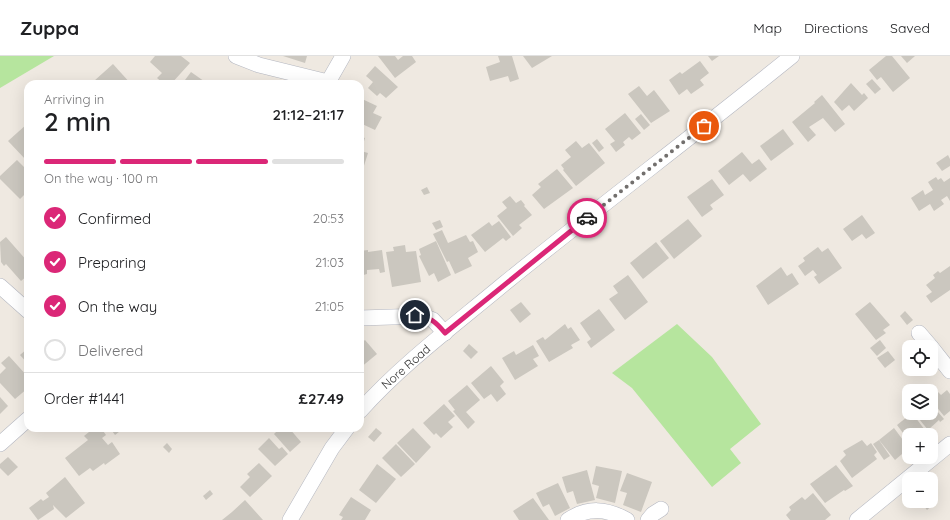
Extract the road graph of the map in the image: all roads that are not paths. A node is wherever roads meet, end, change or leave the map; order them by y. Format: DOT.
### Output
graph roads {
  1 [pos="236,56"];
  2 [pos="343,56"];
  3 [pos="792,56"];
  4 [pos="316,80"];
  5 [pos="329,80"];
  6 [pos="0,286"];
  7 [pos="24,307"];
  8 [pos="364,318"];
  9 [pos="445,333"];
  10 [pos="919,333"];
  11 [pos="925,340"];
  12 [pos="938,356"];
  13 [pos="950,371"];
  14 [pos="364,407"];
  15 [pos="24,423"];
  16 [pos="344,432"];
  17 [pos="0,444"];
  18 [pos="950,444"];
  19 [pos="661,510"];
  20 [pos="290,520"];
  21 [pos="568,520"];
  22 [pos="627,520"];
  23 [pos="648,520"];
  24 [pos="857,520"];
  1 -- 4 [label="street"];
  2 -- 5 [label="street"];
  3 -- 9 [label="street, Nore Road"];
  6 -- 7 [label="street"];
  8 -- 9 [label="street"];
  9 -- 14 [label="street, Nore Road"];
  10 -- 11 [label="street"];
  12 -- 13 [label="street"];
  15 -- 17 [label="street"];
  16 -- 20 [label="street"];
  18 -- 24 [label="street"];
  19 -- 23 [label="street"];
  21 -- 22 [label="street"];
}
